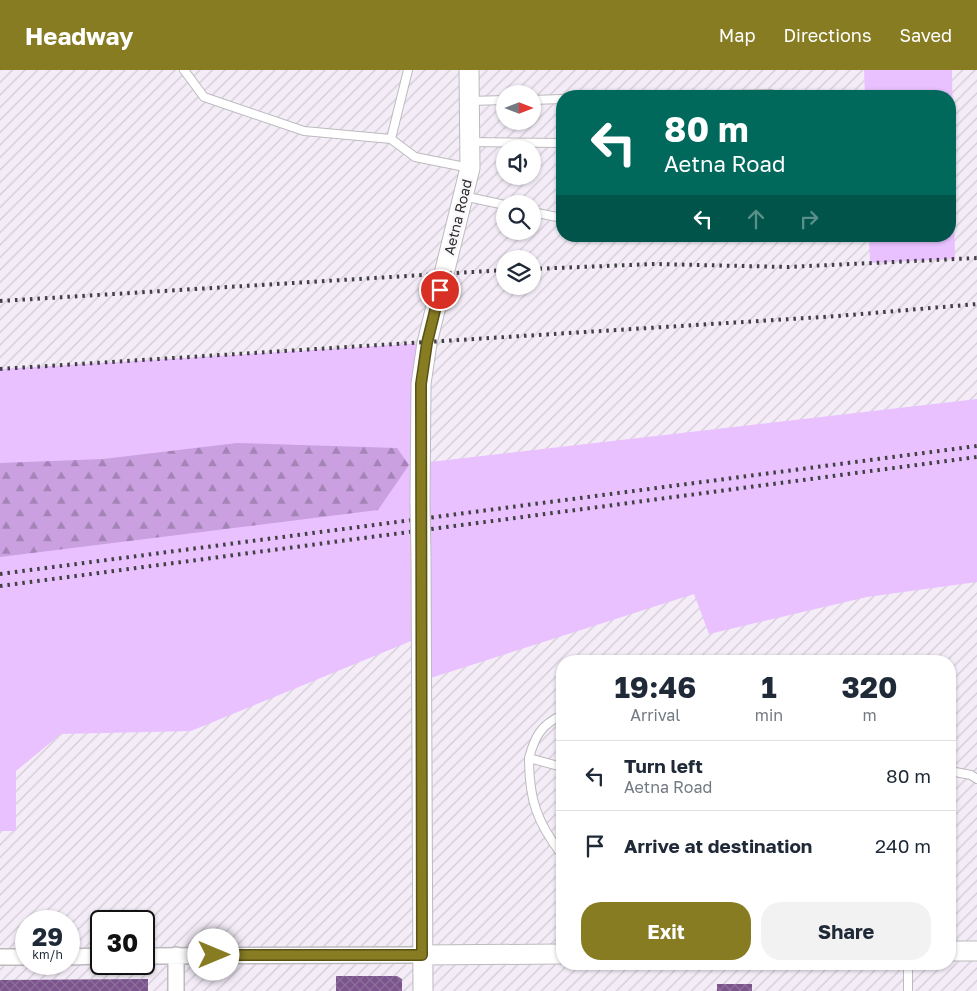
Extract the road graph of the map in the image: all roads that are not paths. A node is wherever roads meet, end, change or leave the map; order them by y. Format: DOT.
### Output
graph roads {
  1 [pos="184,70"];
  2 [pos="408,70"];
  3 [pos="469,70"];
  4 [pos="556,99"];
  5 [pos="496,100"];
  6 [pos="541,100"];
  7 [pos="469,101"];
  8 [pos="391,139"];
  9 [pos="470,142"];
  10 [pos="556,143"];
  11 [pos="470,168"];
  12 [pos="463,196"];
  13 [pos="496,204"];
  14 [pos="541,214"];
  15 [pos="556,217"];
  16 [pos="556,718"];
  17 [pos="529,758"];
  18 [pos="556,765"];
  19 [pos="956,772"];
  20 [pos="977,779"];
  21 [pos="556,846"];
  22 [pos="956,951"];
  23 [pos="977,951"];
  24 [pos="556,954"];
  25 [pos="176,955"];
  26 [pos="422,955"];
  27 [pos="155,956"];
  28 [pos="15,957"];
  29 [pos="0,958"];
  30 [pos="908,970"];
  31 [pos="176,991"];
  32 [pos="423,991"];
  33 [pos="908,991"];
  1 -- 8 [label="lane"];
  2 -- 8 [label="lane"];
  3 -- 7 [label="street, Aetna Road"];
  4 -- 6 [label="lane"];
  5 -- 7 [label="lane"];
  7 -- 9 [label="street, Aetna Road"];
  8 -- 11 [label="lane"];
  9 -- 10 [label="lane"];
  9 -- 11 [label="street, Aetna Road"];
  11 -- 12 [label="street, Aetna Road"];
  12 -- 13 [label="lane"];
  12 -- 26 [label="street, Aetna Road, bridge"];
  14 -- 15 [label="lane"];
  16 -- 17 [label="lane"];
  17 -- 18 [label="lane"];
  17 -- 21 [label="lane"];
  19 -- 20 [label="lane"];
  22 -- 23 [label="street"];
  24 -- 26 [label="street"];
  25 -- 26 [label="street"];
  25 -- 27 [label="street"];
  25 -- 31 [label="street"];
  26 -- 32 [label="street, Aetna Road"];
  28 -- 29 [label="street"];
  30 -- 33 [label="lane"];
}
